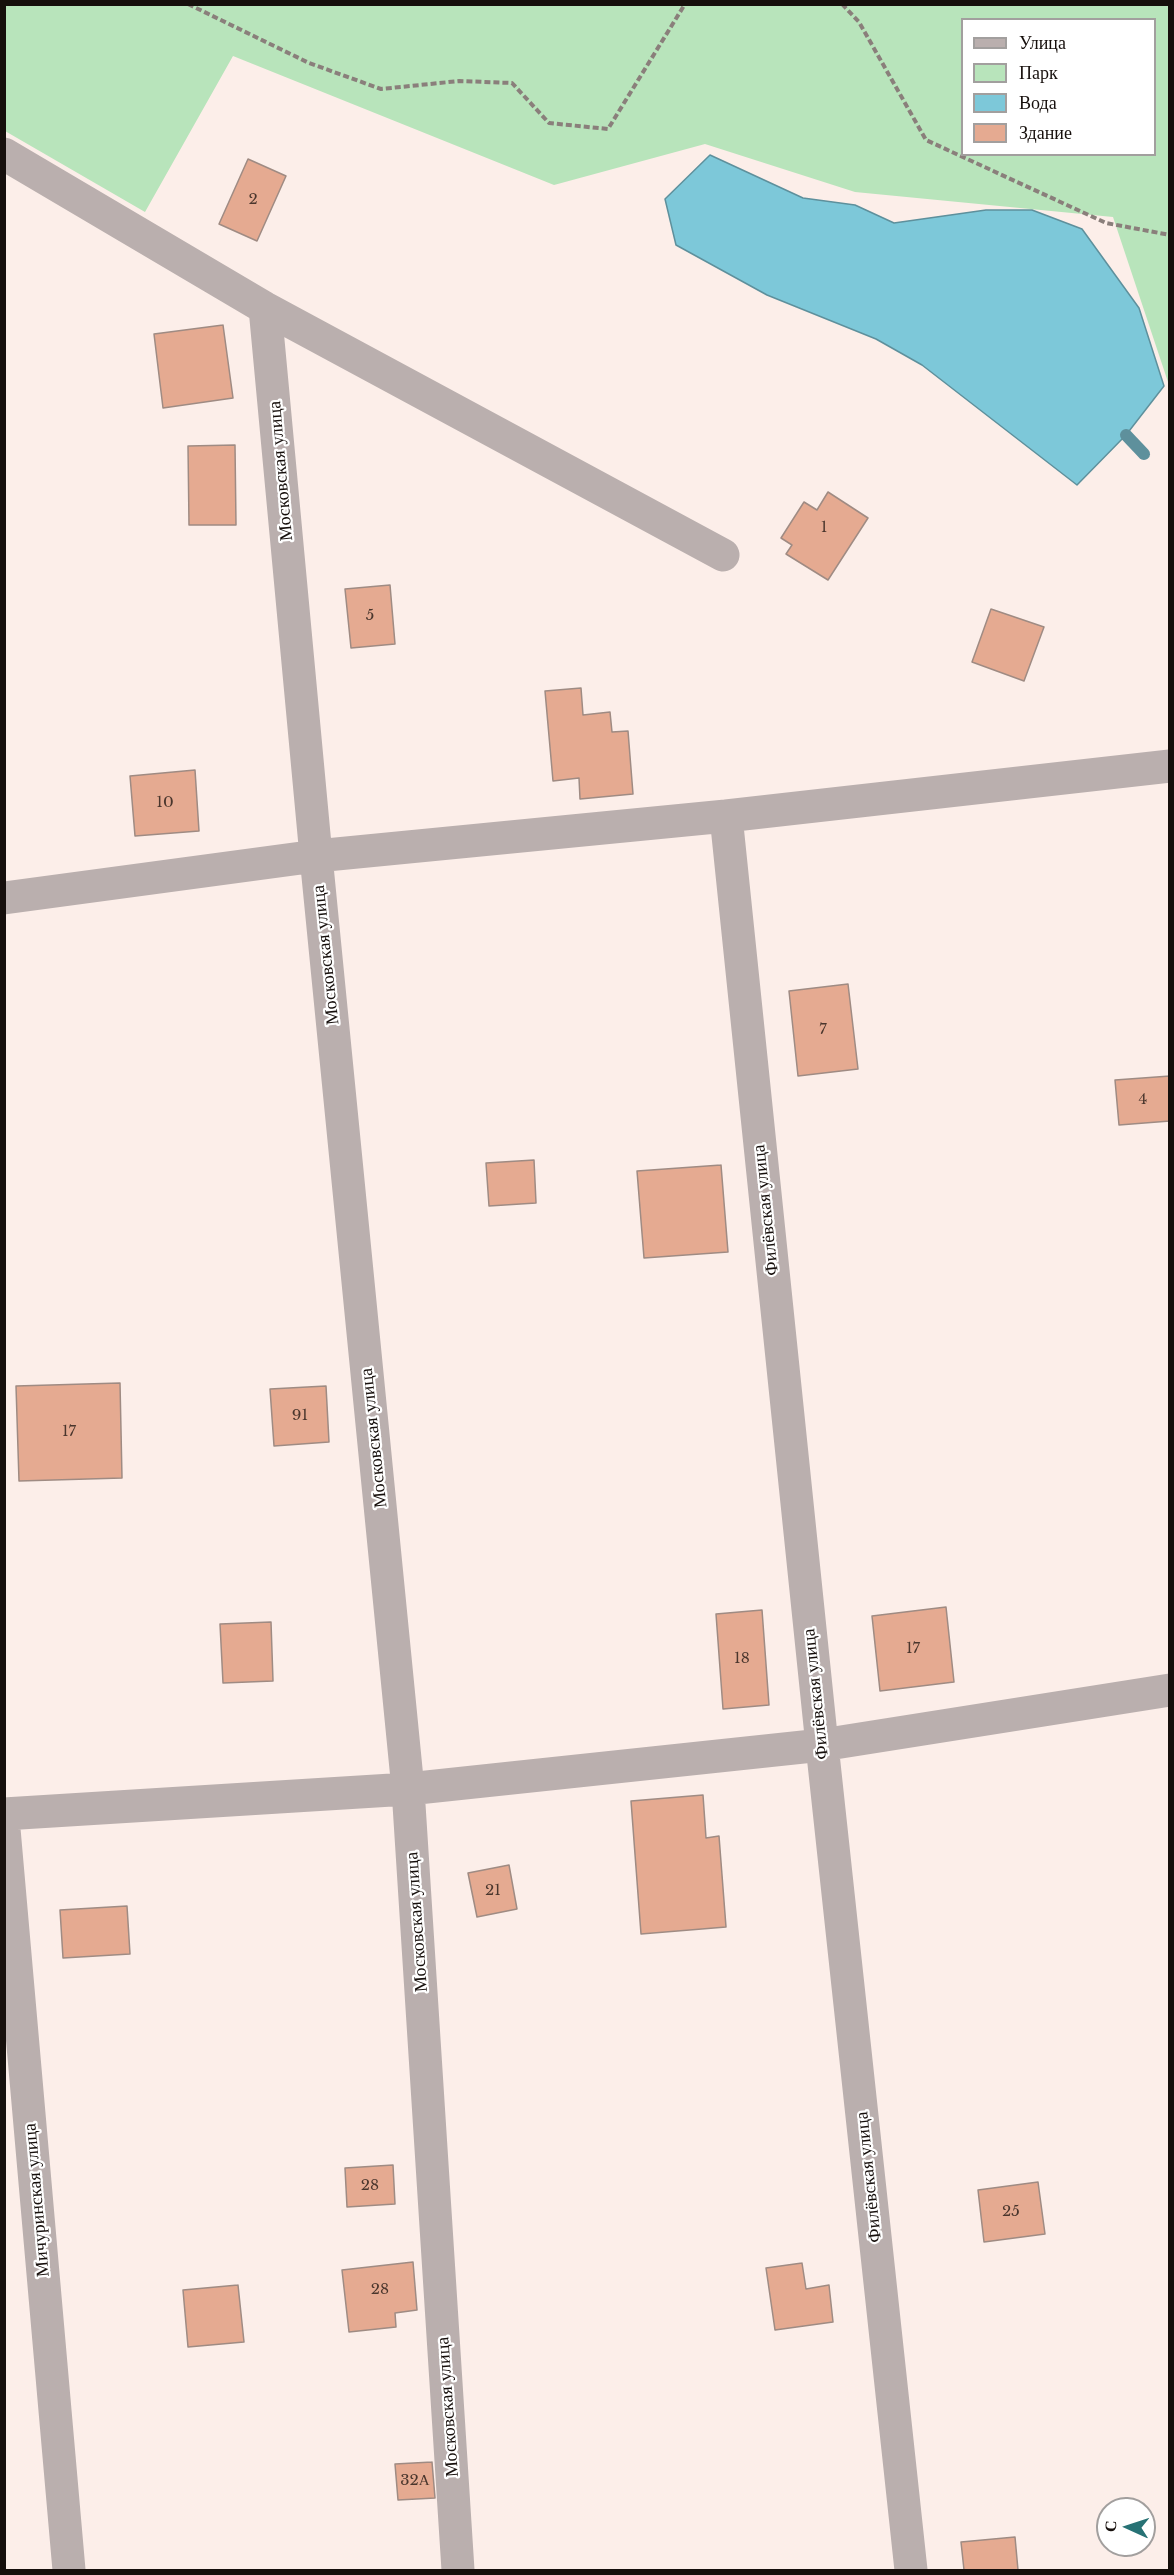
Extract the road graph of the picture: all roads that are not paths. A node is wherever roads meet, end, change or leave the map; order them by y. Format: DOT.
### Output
graph roads {
  1 [pos="4,154"];
  2 [pos="265,308"];
  3 [pos="723,555"];
  4 [pos="1170,766"];
  5 [pos="726,816"];
  6 [pos="316,856"];
  7 [pos="4,898"];
  8 [pos="1170,1690"];
  9 [pos="822,1744"];
  10 [pos="408,1789"];
  11 [pos="4,1814"];
  12 [pos="4,1829"];
  13 [pos="69,2571"];
  14 [pos="458,2571"];
  15 [pos="911,2571"];
  1 -- 2 [label="street"];
  2 -- 3 [label="street"];
  2 -- 6 [label="street, Московская улица"];
  4 -- 5 [label="street"];
  5 -- 6 [label="street"];
  5 -- 9 [label="street, Филёвская улица"];
  6 -- 7 [label="street"];
  6 -- 10 [label="street, Московская улица"];
  8 -- 9 [label="street"];
  9 -- 10 [label="street"];
  9 -- 15 [label="street, Филёвская улица"];
  10 -- 11 [label="street"];
  10 -- 14 [label="street, Московская улица"];
  12 -- 13 [label="street, Мичуринская улица"];
}
